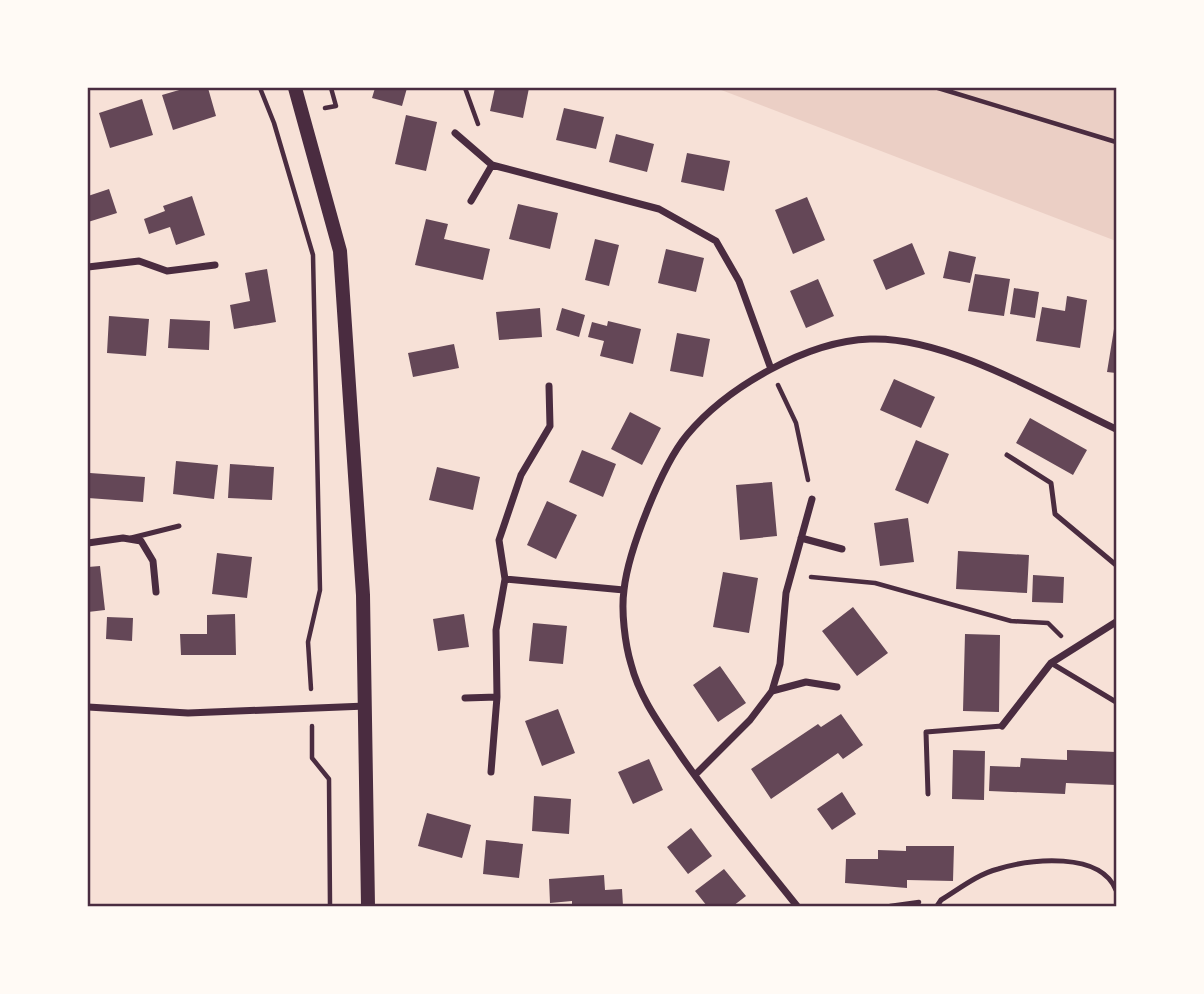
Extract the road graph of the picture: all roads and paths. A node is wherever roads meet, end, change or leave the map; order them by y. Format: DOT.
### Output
graph roads {
  1 [pos="260,88"];
  2 [pos="295,88"];
  3 [pos="938,88"];
  4 [pos="456,133"];
  5 [pos="1116,142"];
  6 [pos="492,165"];
  7 [pos="471,201"];
  8 [pos="215,265"];
  9 [pos="88,267"];
  10 [pos="771,369"];
  11 [pos="549,386"];
  12 [pos="1116,429"];
  13 [pos="1007,455"];
  14 [pos="812,499"];
  15 [pos="179,526"];
  16 [pos="131,538"];
  17 [pos="801,538"];
  18 [pos="88,544"];
  19 [pos="842,549"];
  20 [pos="1116,565"];
  21 [pos="792,574"];
  22 [pos="505,579"];
  23 [pos="624,590"];
  24 [pos="156,592"];
  25 [pos="1116,622"];
  26 [pos="1074,649"];
  27 [pos="1051,663"];
  28 [pos="837,687"];
  29 [pos="772,691"];
  30 [pos="497,696"];
  31 [pos="465,698"];
  32 [pos="1116,702"];
  33 [pos="366,706"];
  34 [pos="312,707"];
  35 [pos="88,708"];
  36 [pos="1002,726"];
  37 [pos="491,772"];
  38 [pos="695,775"];
  39 [pos="928,794"];
  40 [pos="1116,890"];
  41 [pos="330,906"];
  42 [pos="368,906"];
  43 [pos="797,906"];
  44 [pos="937,906"];
  1 -- 34 [label="path"];
  2 -- 33 [label="main road"];
  3 -- 5 [label="path"];
  4 -- 6 [label="street"];
  6 -- 7 [label="street"];
  6 -- 10 [label="street"];
  8 -- 9 [label="street"];
  10 -- 12 [label="street"];
  10 -- 14 [label="path"];
  10 -- 23 [label="street"];
  11 -- 22 [label="street"];
  13 -- 20 [label="lane"];
  14 -- 17 [label="street"];
  15 -- 16 [label="lane"];
  16 -- 18 [label="street"];
  16 -- 24 [label="street"];
  17 -- 19 [label="street"];
  17 -- 21 [label="street"];
  21 -- 26 [label="path"];
  21 -- 29 [label="street"];
  22 -- 23 [label="street"];
  22 -- 30 [label="street"];
  23 -- 38 [label="street"];
  25 -- 26 [label="street"];
  26 -- 27 [label="street"];
  27 -- 32 [label="lane"];
  27 -- 36 [label="street"];
  28 -- 29 [label="street"];
  29 -- 38 [label="street"];
  30 -- 31 [label="street"];
  30 -- 37 [label="street"];
  33 -- 34 [label="street"];
  33 -- 42 [label="main road"];
  34 -- 35 [label="street"];
  34 -- 41 [label="path"];
  36 -- 39 [label="lane"];
  38 -- 43 [label="street"];
  40 -- 44 [label="lane"];
}
